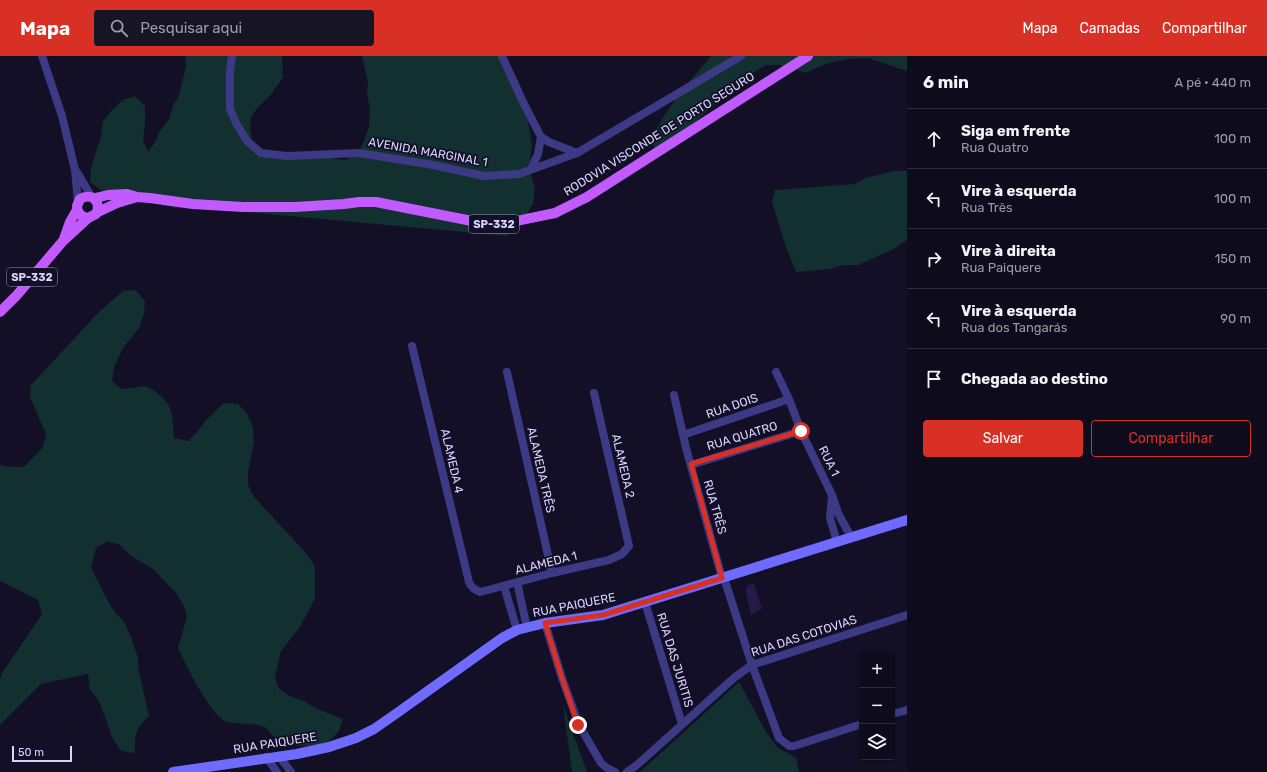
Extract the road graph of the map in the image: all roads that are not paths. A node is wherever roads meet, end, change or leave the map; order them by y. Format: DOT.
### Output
graph roads {
  1 [pos="42,56"];
  2 [pos="232,56"];
  3 [pos="502,56"];
  4 [pos="741,56"];
  5 [pos="808,56"];
  6 [pos="541,137"];
  7 [pos="577,153"];
  8 [pos="531,169"];
  9 [pos="75,170"];
  10 [pos="93,197"];
  11 [pos="137,197"];
  12 [pos="78,206"];
  13 [pos="98,212"];
  14 [pos="88,218"];
  15 [pos="63,241"];
  16 [pos="0,312"];
  17 [pos="412,346"];
  18 [pos="507,372"];
  19 [pos="776,372"];
  20 [pos="594,392"];
  21 [pos="674,395"];
  22 [pos="789,399"];
  23 [pos="801,431"];
  24 [pos="683,435"];
  25 [pos="691,464"];
  26 [pos="832,495"];
  27 [pos="907,520"];
  28 [pos="851,537"];
  29 [pos="837,542"];
  30 [pos="629,546"];
  31 [pos="552,573"];
  32 [pos="723,578"];
  33 [pos="469,582"];
  34 [pos="517,582"];
  35 [pos="504,586"];
  36 [pos="645,602"];
  37 [pos="907,615"];
  38 [pos="545,623"];
  39 [pos="528,628"];
  40 [pos="517,630"];
  41 [pos="752,665"];
  42 [pos="907,710"];
  43 [pos="895,713"];
  44 [pos="682,724"];
  45 [pos="859,725"];
  46 [pos="279,756"];
  47 [pos="266,757"];
  48 [pos="173,772"];
  49 [pos="277,772"];
  50 [pos="291,772"];
  51 [pos="615,772"];
  52 [pos="626,772"];
  1 -- 9 [label="street"];
  2 -- 8 [label="street, AVENIDA MARGINAL 1"];
  3 -- 6 [label="street"];
  4 -- 7 [label="street, AVENIDA MARGINAL 1"];
  5 -- 11 [label="main road, RODOVIA VISCONDE DE PORTO SEGURO / SP-332"];
  6 -- 7 [label="street"];
  6 -- 8 [label="street"];
  7 -- 8 [label="street, AVENIDA MARGINAL 1"];
  9 -- 10 [label="street"];
  9 -- 12 [label="street"];
  10 -- 11 [label="main road, RODOVIA VISCONDE DE PORTO SEGURO / SP-332"];
  10 -- 12 [label="main road, SP-332"];
  10 -- 13 [label="main road"];
  11 -- 13 [label="main road, RODOVIA VISCONDE DE PORTO SEGURO / SP-332"];
  12 -- 14 [label="main road"];
  12 -- 15 [label="main road, SP-332"];
  13 -- 14 [label="main road, SP-332"];
  14 -- 15 [label="main road, SP-332"];
  15 -- 16 [label="main road, SP-332"];
  17 -- 33 [label="street, ALAMEDA 4"];
  18 -- 31 [label="street, ALAMEDA TRÊS"];
  19 -- 22 [label="street, RUA 1"];
  20 -- 30 [label="street, ALAMEDA 2"];
  21 -- 24 [label="street, RUA TRÊS"];
  22 -- 23 [label="street, RUA 1"];
  22 -- 24 [label="street, RUA DOIS"];
  23 -- 25 [label="street, RUA QUATRO"];
  23 -- 26 [label="street, RUA 1"];
  24 -- 25 [label="street, RUA TRÊS"];
  25 -- 32 [label="street, RUA TRÊS"];
  26 -- 28 [label="street, RUA 1"];
  26 -- 29 [label="street, RUA 1"];
  27 -- 28 [label="street, RUA PAIQUERE"];
  28 -- 29 [label="street, RUA PAIQUERE"];
  29 -- 32 [label="street, RUA PAIQUERE"];
  30 -- 31 [label="street, ALAMEDA 1"];
  31 -- 34 [label="street, ALAMEDA 1"];
  32 -- 36 [label="street, RUA PAIQUERE"];
  32 -- 41 [label="street, RUA TRÊS"];
  33 -- 35 [label="street, ALAMEDA 1"];
  34 -- 35 [label="street, ALAMEDA 1"];
  34 -- 39 [label="street"];
  35 -- 40 [label="street"];
  36 -- 38 [label="street, RUA PAIQUERE"];
  36 -- 44 [label="street, RUA DAS JURITIS"];
  37 -- 41 [label="street, RUA DAS COTOVIAS"];
  38 -- 39 [label="street, RUA PAIQUERE"];
  38 -- 51 [label="street"];
  39 -- 40 [label="street, RUA PAIQUERE"];
  40 -- 46 [label="street, RUA PAIQUERE"];
  41 -- 44 [label="street, RUA DAS COTOVIAS"];
  41 -- 45 [label="street, RUA TRÊS"];
  42 -- 43 [label="street"];
  44 -- 52 [label="street, RUA DAS COTOVIAS"];
  46 -- 47 [label="street, RUA PAIQUERE"];
  46 -- 50 [label="street"];
  47 -- 48 [label="street, RUA PAIQUERE"];
  47 -- 49 [label="street"];
}
